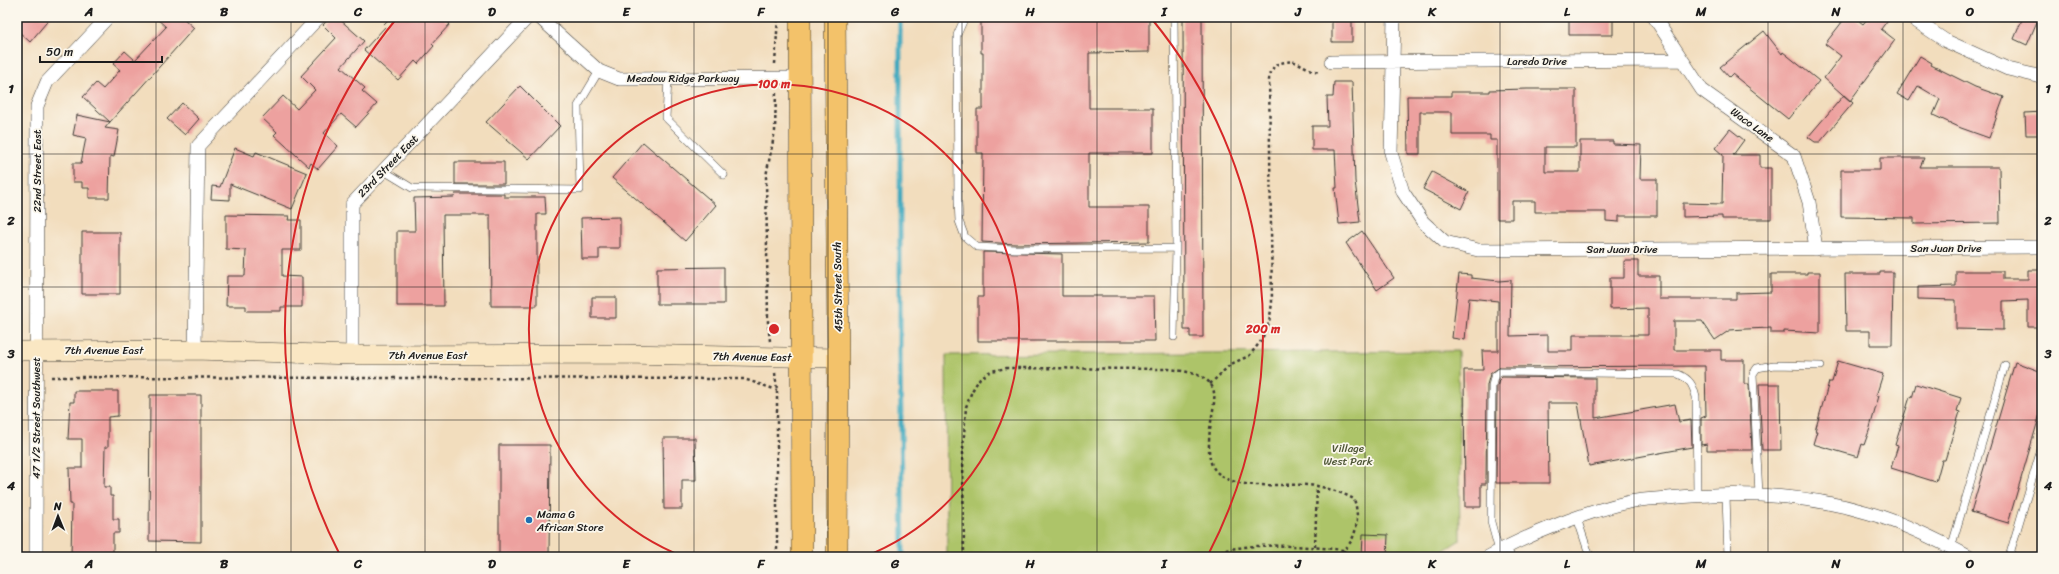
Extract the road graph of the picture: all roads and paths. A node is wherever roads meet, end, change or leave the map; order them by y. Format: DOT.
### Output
graph roads {
  1 [pos="108,17"];
  2 [pos="319,17"];
  3 [pos="528,17"];
  4 [pos="539,17"];
  5 [pos="778,17"];
  6 [pos="800,17"];
  7 [pos="835,17"];
  8 [pos="965,17"];
  9 [pos="1174,17"];
  10 [pos="1394,17"];
  11 [pos="1654,17"];
  12 [pos="1910,17"];
  13 [pos="774,55"];
  14 [pos="1681,60"];
  15 [pos="1331,62"];
  16 [pos="1392,62"];
  17 [pos="599,71"];
  18 [pos="2042,77"];
  19 [pos="668,78"];
  20 [pos="801,78"];
  21 [pos="777,96"];
  22 [pos="384,171"];
  23 [pos="724,175"];
  24 [pos="2042,247"];
  25 [pos="1176,248"];
  26 [pos="1816,248"];
  27 [pos="768,323"];
  28 [pos="1174,337"];
  29 [pos="195,350"];
  30 [pos="17,351"];
  31 [pos="36,351"];
  32 [pos="352,355"];
  33 [pos="801,357"];
  34 [pos="838,358"];
  35 [pos="2005,365"];
  36 [pos="1821,366"];
  37 [pos="36,377"];
  38 [pos="1210,384"];
  39 [pos="2042,446"];
  40 [pos="1317,486"];
  41 [pos="1697,495"];
  42 [pos="1726,495"];
  43 [pos="1759,495"];
  44 [pos="1577,518"];
  45 [pos="1315,548"];
  46 [pos="1344,550"];
  47 [pos="1501,553"];
  48 [pos="1960,554"];
  49 [pos="36,557"];
  50 [pos="777,557"];
  51 [pos="802,557"];
  52 [pos="837,557"];
  53 [pos="964,557"];
  54 [pos="1210,557"];
  55 [pos="1344,557"];
  56 [pos="1590,557"];
  57 [pos="1728,557"];
  58 [pos="2009,557"];
  1 -- 31 [label="street, 22nd Street East"];
  2 -- 29 [label="street"];
  3 -- 22 [label="street, 23rd Street East"];
  4 -- 17 [label="street, Meadow Ridge Parkway"];
  5 -- 13 [label="path"];
  6 -- 20 [label="main road"];
  7 -- 34 [label="main road, 45th Street South"];
  8 -- 25 [label="lane"];
  9 -- 25 [label="lane"];
  10 -- 16 [label="street, San Juan Drive"];
  11 -- 14 [label="street, Waco Lane"];
  12 -- 18 [label="street"];
  14 -- 16 [label="street, Laredo Drive"];
  14 -- 26 [label="street, Waco Lane"];
  15 -- 16 [label="street, Laredo Drive"];
  15 -- 38 [label="path"];
  16 -- 26 [label="street, San Juan Drive"];
  17 -- 19 [label="street, Meadow Ridge Parkway"];
  17 -- 22 [label="lane"];
  19 -- 20 [label="street, Meadow Ridge Parkway"];
  19 -- 23 [label="lane"];
  20 -- 33 [label="main road"];
  21 -- 27 [label="path"];
  22 -- 32 [label="street, 23rd Street East"];
  24 -- 26 [label="street, San Juan Drive"];
  25 -- 28 [label="lane"];
  29 -- 31 [label="street, 7th Avenue East"];
  29 -- 32 [label="street, 7th Avenue East"];
  30 -- 31 [label="street, 7th Avenue East"];
  31 -- 37 [label="street, 47 1/2 Street Southwest"];
  32 -- 33 [label="street, 7th Avenue East"];
  33 -- 34 [label="street, 7th Avenue East"];
  33 -- 51 [label="main road"];
  34 -- 52 [label="main road, 45th Street South"];
  35 -- 48 [label="lane"];
  36 -- 43 [label="lane"];
  37 -- 49 [label="street, 47 1/2 Street Southwest"];
  37 -- 50 [label="path"];
  38 -- 40 [label="path"];
  38 -- 53 [label="path"];
  39 -- 58 [label="lane"];
  40 -- 45 [label="path"];
  40 -- 46 [label="path"];
  41 -- 42 [label="street"];
  41 -- 44 [label="street"];
  41 -- 47 [label="lane"];
  42 -- 43 [label="street"];
  42 -- 57 [label="lane"];
  43 -- 48 [label="street"];
  44 -- 47 [label="street"];
  44 -- 56 [label="lane"];
  45 -- 46 [label="path"];
  45 -- 54 [label="path"];
  46 -- 55 [label="path"];
}
